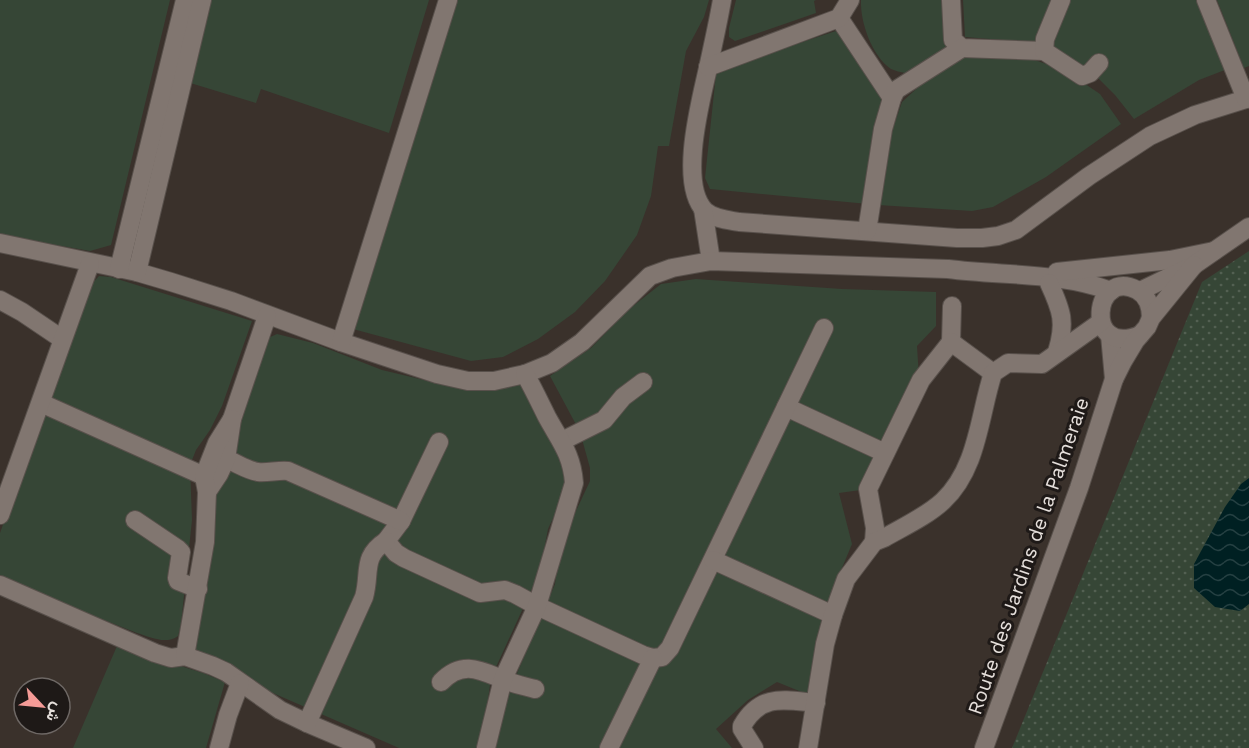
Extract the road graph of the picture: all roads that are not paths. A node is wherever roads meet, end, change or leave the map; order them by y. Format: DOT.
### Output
graph roads {
  1 [pos="185,0"];
  2 [pos="202,0"];
  3 [pos="448,0"];
  4 [pos="722,0"];
  5 [pos="850,0"];
  6 [pos="951,0"];
  7 [pos="1061,0"];
  8 [pos="1206,0"];
  9 [pos="839,18"];
  10 [pos="962,48"];
  11 [pos="1044,51"];
  12 [pos="1099,63"];
  13 [pos="708,67"];
  14 [pos="892,98"];
  15 [pos="1248,98"];
  16 [pos="704,209"];
  17 [pos="1249,227"];
  18 [pos="867,231"];
  19 [pos="0,243"];
  20 [pos="1214,251"];
  21 [pos="711,261"];
  22 [pos="90,264"];
  23 [pos="1194,265"];
  24 [pos="119,269"];
  25 [pos="137,272"];
  26 [pos="1031,275"];
  27 [pos="1049,283"];
  28 [pos="1111,291"];
  29 [pos="1140,291"];
  30 [pos="0,300"];
  31 [pos="952,306"];
  32 [pos="267,315"];
  33 [pos="1151,318"];
  34 [pos="1104,321"];
  35 [pos="824,327"];
  36 [pos="1140,335"];
  37 [pos="62,339"];
  38 [pos="341,342"];
  39 [pos="951,342"];
  40 [pos="1057,352"];
  41 [pos="993,373"];
  42 [pos="525,374"];
  43 [pos="1114,379"];
  44 [pos="643,382"];
  45 [pos="40,403"];
  46 [pos="786,407"];
  47 [pos="232,419"];
  48 [pos="562,441"];
  49 [pos="439,442"];
  50 [pos="885,453"];
  51 [pos="226,459"];
  52 [pos="205,484"];
  53 [pos="0,512"];
  54 [pos="135,520"];
  55 [pos="401,521"];
  56 [pos="386,541"];
  57 [pos="874,542"];
  58 [pos="713,560"];
  59 [pos="2,588"];
  60 [pos="198,589"];
  61 [pos="537,606"];
  62 [pos="833,615"];
  63 [pos="185,656"];
  64 [pos="653,658"];
  65 [pos="503,680"];
  66 [pos="441,682"];
  67 [pos="240,683"];
  68 [pos="535,689"];
  69 [pos="816,703"];
  70 [pos="307,723"];
  71 [pos="219,748"];
  72 [pos="366,748"];
  73 [pos="486,748"];
  74 [pos="609,748"];
  75 [pos="754,748"];
  76 [pos="808,748"];
  77 [pos="984,748"];
  1 -- 24 [label="street"];
  2 -- 25 [label="street"];
  3 -- 38 [label="street"];
  4 -- 13 [label="street"];
  5 -- 9 [label="street"];
  6 -- 10 [label="street"];
  7 -- 11 [label="street"];
  8 -- 15 [label="street"];
  9 -- 13 [label="street"];
  9 -- 14 [label="street"];
  10 -- 11 [label="street"];
  10 -- 14 [label="street"];
  11 -- 12 [label="street"];
  13 -- 16 [label="street"];
  14 -- 18 [label="street"];
  15 -- 18 [label="street"];
  16 -- 18 [label="street"];
  16 -- 21 [label="street"];
  17 -- 20 [label="street, Route des Jardins de la Palmeraie"];
  19 -- 22 [label="street"];
  20 -- 23 [label="street, Route des Jardins de la Palmeraie"];
  20 -- 26 [label="street"];
  21 -- 26 [label="street"];
  21 -- 42 [label="street"];
  22 -- 24 [label="street"];
  22 -- 37 [label="street"];
  23 -- 29 [label="street, Route des Jardins de la Palmeraie"];
  23 -- 33 [label="street, Route des Jardins de la Palmeraie"];
  24 -- 25 [label="street"];
  25 -- 32 [label="street"];
  26 -- 27 [label="street"];
  26 -- 28 [label="street, Route des Jardins de la Palmeraie"];
  27 -- 34 [label="street"];
  27 -- 40 [label="street"];
  28 -- 29 [label="street, Route des Jardins de la Palmeraie"];
  28 -- 34 [label="street"];
  29 -- 33 [label="street"];
  30 -- 37 [label="street"];
  31 -- 39 [label="street"];
  32 -- 38 [label="street"];
  32 -- 47 [label="street"];
  33 -- 36 [label="street, Route des Jardins de la Palmeraie"];
  34 -- 36 [label="street"];
  34 -- 40 [label="street"];
  34 -- 43 [label="street, Route des Jardins de la Palmeraie"];
  35 -- 46 [label="street"];
  36 -- 43 [label="street, Route des Jardins de la Palmeraie"];
  37 -- 45 [label="street"];
  38 -- 42 [label="street"];
  39 -- 41 [label="street"];
  39 -- 50 [label="street"];
  40 -- 41 [label="street"];
  41 -- 57 [label="street"];
  42 -- 48 [label="street"];
  43 -- 77 [label="street, Route des Jardins de la Palmeraie"];
  44 -- 48 [label="street"];
  45 -- 52 [label="street"];
  45 -- 53 [label="street"];
  46 -- 50 [label="street"];
  46 -- 58 [label="street"];
  47 -- 51 [label="street"];
  47 -- 52 [label="street"];
  48 -- 61 [label="street"];
  49 -- 55 [label="street"];
  50 -- 57 [label="street"];
  51 -- 52 [label="street"];
  51 -- 55 [label="street"];
  52 -- 60 [label="street"];
  54 -- 60 [label="street"];
  55 -- 56 [label="street"];
  56 -- 61 [label="street"];
  56 -- 70 [label="street"];
  57 -- 62 [label="street"];
  58 -- 62 [label="street"];
  58 -- 64 [label="street"];
  59 -- 63 [label="street"];
  60 -- 63 [label="street"];
  61 -- 64 [label="street"];
  61 -- 65 [label="street"];
  62 -- 69 [label="street"];
  63 -- 67 [label="street"];
  64 -- 74 [label="street"];
  65 -- 66 [label="street"];
  65 -- 68 [label="street"];
  65 -- 73 [label="street"];
  67 -- 70 [label="street"];
  67 -- 71 [label="street"];
  69 -- 75 [label="street"];
  69 -- 76 [label="street"];
  70 -- 72 [label="street"];
}
